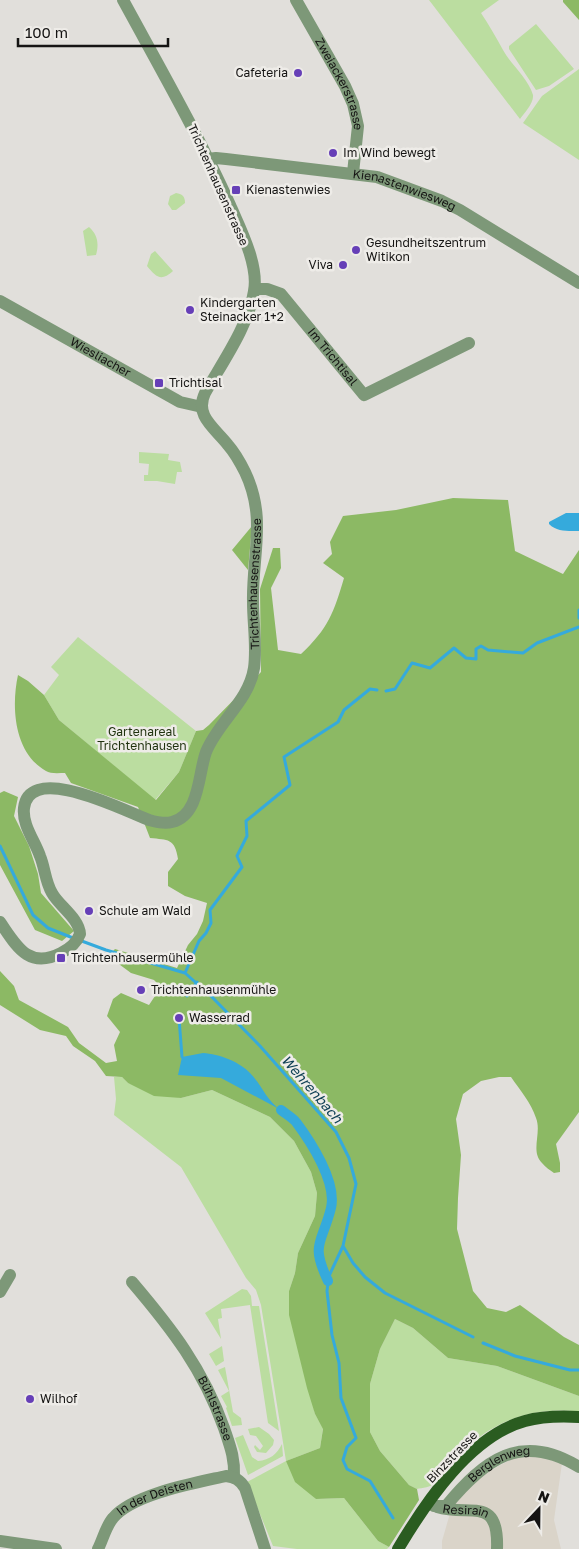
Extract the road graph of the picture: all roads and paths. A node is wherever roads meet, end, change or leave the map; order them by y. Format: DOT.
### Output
graph roads {
  1 [pos="122,0"];
  2 [pos="296,0"];
  3 [pos="208,160"];
  4 [pos="352,173"];
  5 [pos="579,283"];
  6 [pos="255,289"];
  7 [pos="0,301"];
  8 [pos="469,344"];
  9 [pos="202,408"];
  10 [pos="0,922"];
  11 [pos="10,1275"];
  12 [pos="132,1282"];
  13 [pos="0,1292"];
  14 [pos="579,1417"];
  15 [pos="579,1466"];
  16 [pos="234,1477"];
  17 [pos="432,1504"];
  18 [pos="0,1541"];
  19 [pos="56,1549"];
  20 [pos="98,1549"];
  21 [pos="265,1549"];
  22 [pos="398,1549"];
  23 [pos="498,1549"];
  1 -- 3 [label="street, Trichtenhausenstrasse"];
  2 -- 4 [label="street, Zweiackerstrasse"];
  3 -- 4 [label="street, Kienastenwiesweg"];
  3 -- 6 [label="street, Trichtenhausenstrasse"];
  4 -- 5 [label="street, Kienastenwiesweg"];
  6 -- 8 [label="street, Im Trichtisal"];
  6 -- 9 [label="street, Trichtenhausenstrasse"];
  7 -- 9 [label="street, Wiesliacher"];
  9 -- 10 [label="street, Trichtenhausenstrasse"];
  11 -- 13 [label="street"];
  12 -- 16 [label="street, Bühlstrasse"];
  14 -- 17 [label="main road, Binzstrasse"];
  15 -- 17 [label="street, Berglenweg"];
  16 -- 20 [label="street, In der Deisten"];
  16 -- 21 [label="street"];
  17 -- 22 [label="main road, Binzstrasse"];
  17 -- 23 [label="street, Resirain"];
  18 -- 19 [label="street"];
}
